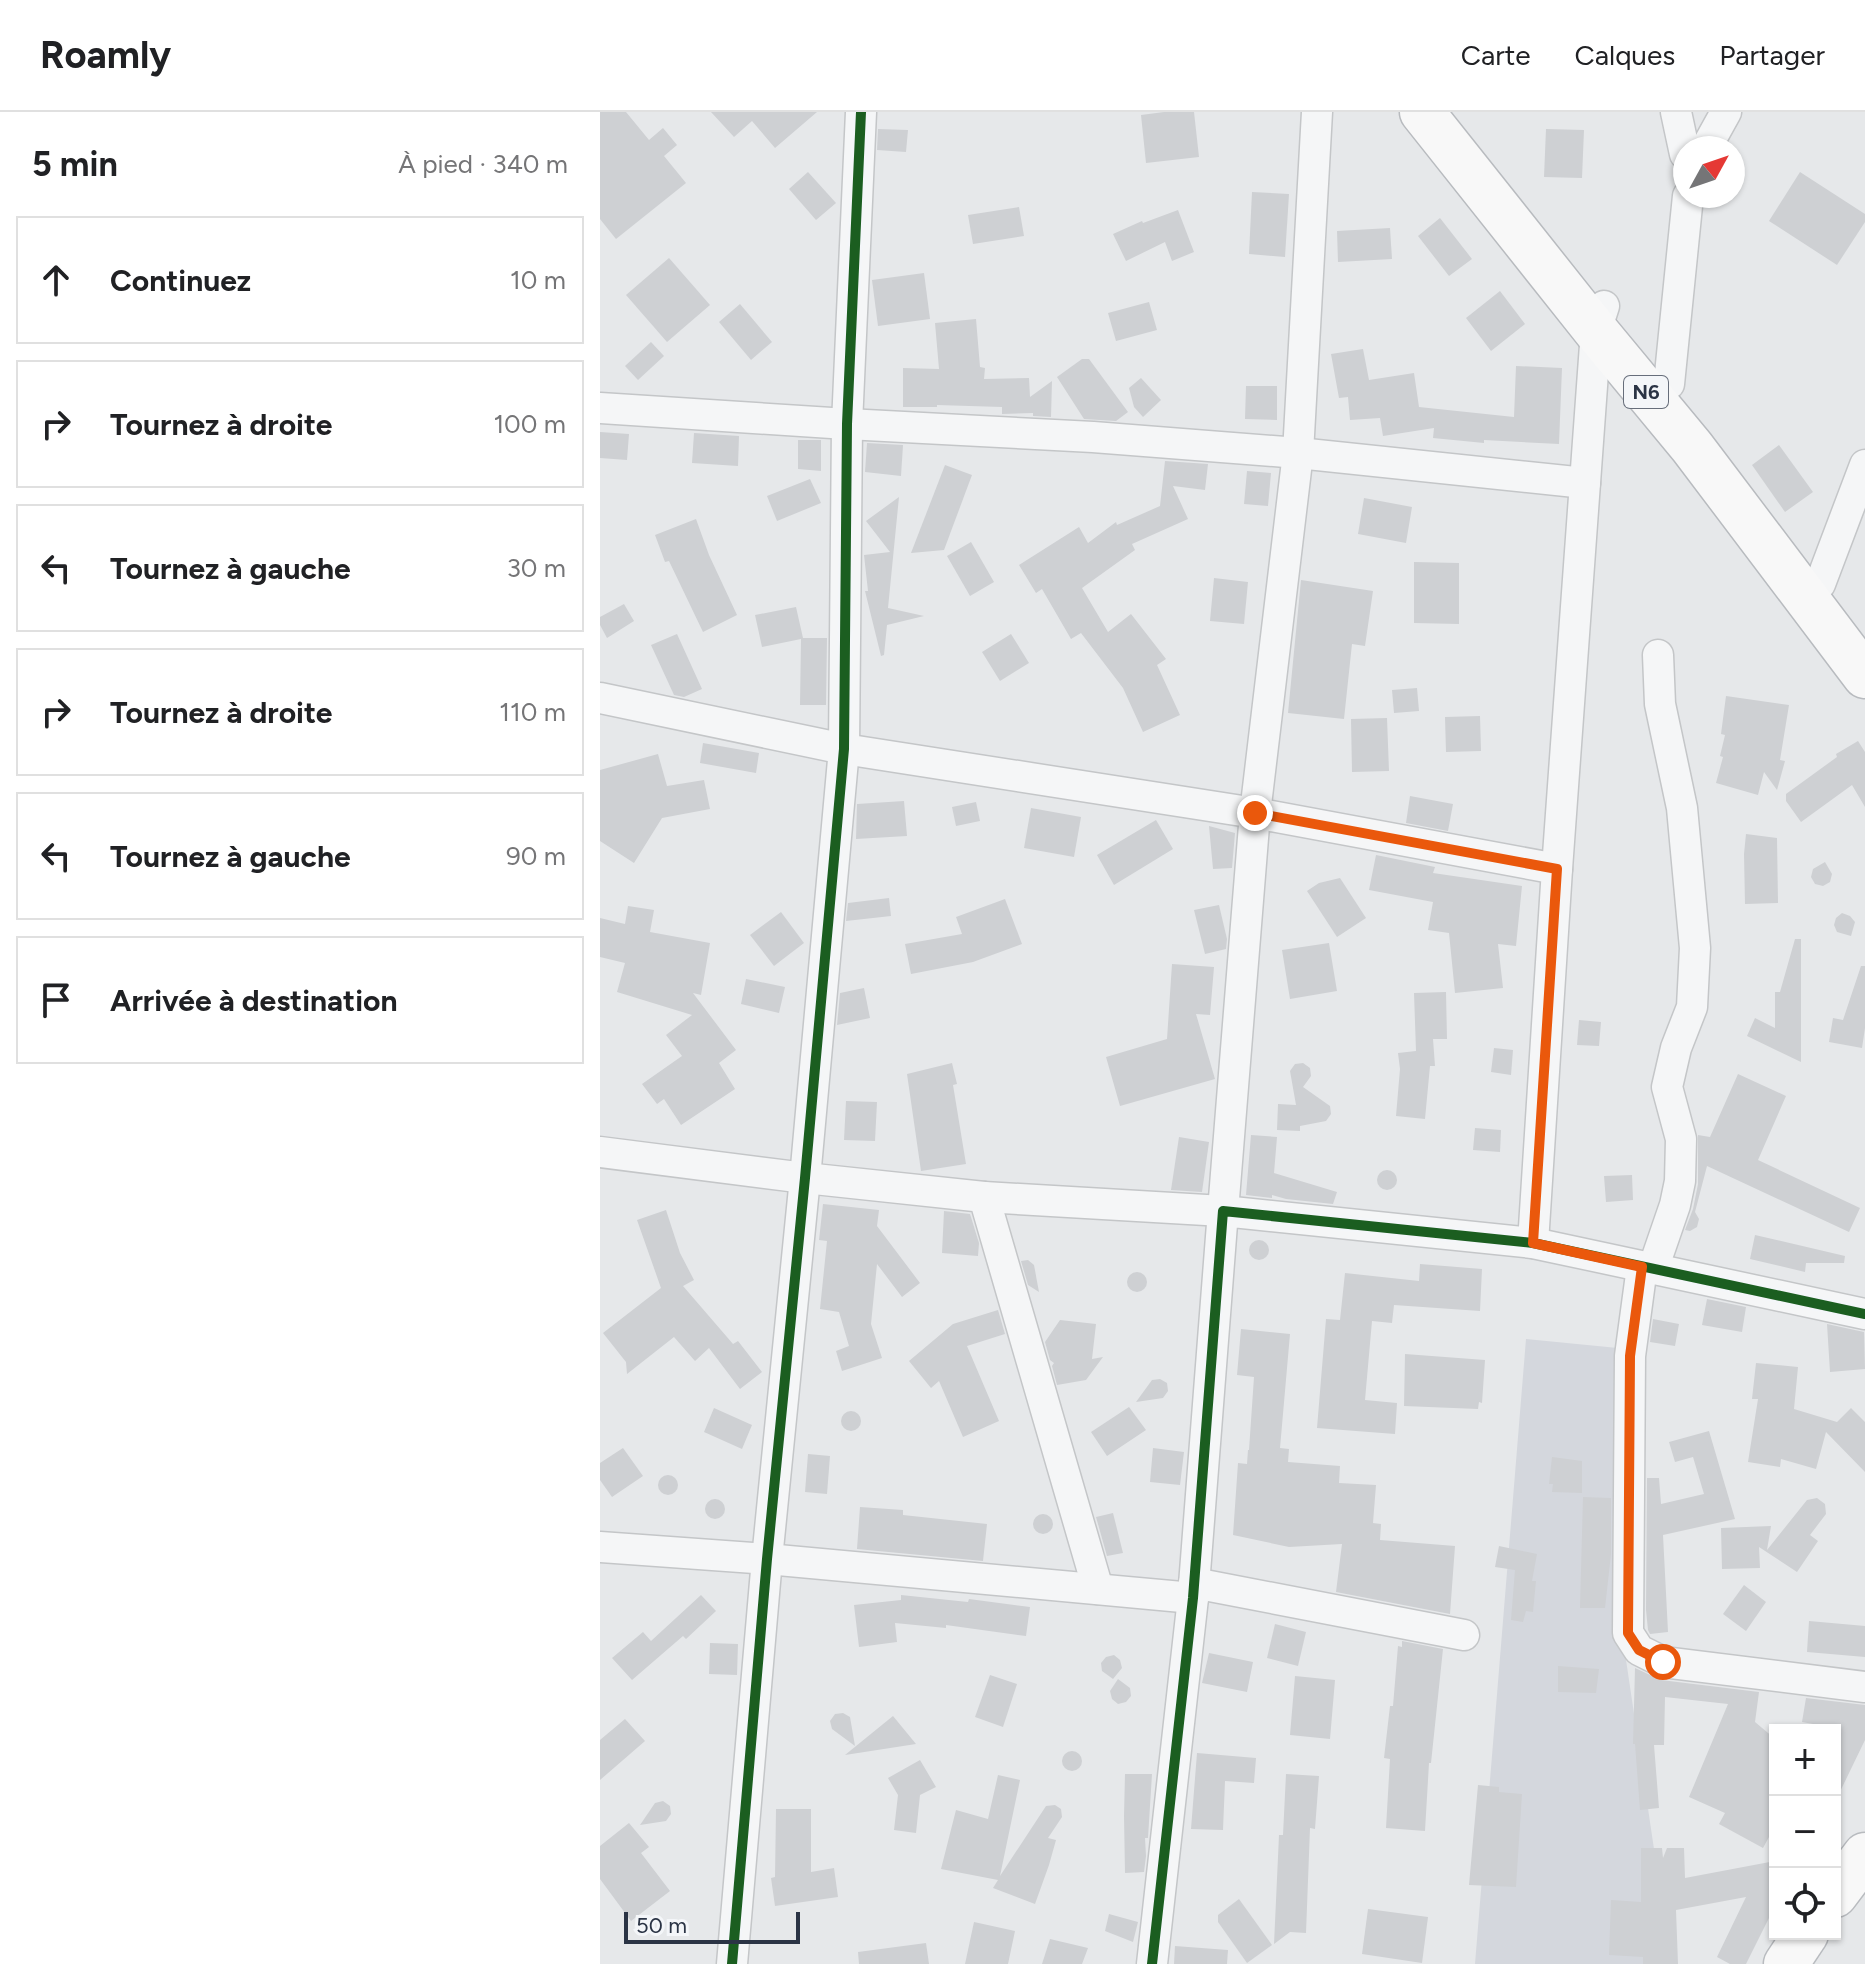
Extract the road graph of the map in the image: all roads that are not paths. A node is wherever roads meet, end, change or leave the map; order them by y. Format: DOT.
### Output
graph roads {
  1 [pos="861,112"];
  2 [pos="1317,112"];
  3 [pos="1422,112"];
  4 [pos="1455,112"];
  5 [pos="1676,112"];
  6 [pos="1726,112"];
  7 [pos="1681,136"];
  8 [pos="1713,136"];
  9 [pos="1687,208"];
  10 [pos="1600,318"];
  11 [pos="1669,384"];
  12 [pos="600,408"];
  13 [pos="847,424"];
  14 [pos="1298,453"];
  15 [pos="1865,465"];
  16 [pos="1585,483"];
  17 [pos="1820,584"];
  18 [pos="1865,643"];
  19 [pos="1658,655"];
  20 [pos="1865,676"];
  21 [pos="600,698"];
  22 [pos="844,749"];
  23 [pos="1255,813"];
  24 [pos="1557,869"];
  25 [pos="600,1152"];
  26 [pos="805,1178"];
  27 [pos="984,1197"];
  28 [pos="1223,1211"];
  29 [pos="1533,1243"];
  30 [pos="1648,1268"];
  31 [pos="1865,1314"];
  32 [pos="600,1547"];
  33 [pos="767,1559"];
  34 [pos="1098,1589"];
  35 [pos="1194,1591"];
  36 [pos="1464,1635"];
  37 [pos="1865,1687"];
  38 [pos="1865,1855"];
  39 [pos="1841,1887"];
  40 [pos="1802,1940"];
  41 [pos="732,1964"];
  42 [pos="1152,1964"];
  43 [pos="1786,1964"];
  1 -- 13 [label="street"];
  2 -- 14 [label="street"];
  3 -- 10 [label="highway, N6"];
  4 -- 10 [label="highway, N6"];
  5 -- 7 [label="street"];
  6 -- 8 [label="street"];
  9 -- 11 [label="street"];
  10 -- 11 [label="highway, N6"];
  10 -- 16 [label="street"];
  10 -- 20 [label="highway, N6"];
  11 -- 17 [label="highway, N6"];
  12 -- 13 [label="street"];
  13 -- 14 [label="street"];
  13 -- 22 [label="street"];
  14 -- 16 [label="street"];
  14 -- 23 [label="street"];
  15 -- 17 [label="street"];
  16 -- 24 [label="street"];
  17 -- 18 [label="highway, N6"];
  19 -- 30 [label="street"];
  21 -- 22 [label="street"];
  22 -- 23 [label="street"];
  22 -- 26 [label="street"];
  23 -- 24 [label="street"];
  23 -- 28 [label="street"];
  24 -- 29 [label="street"];
  25 -- 26 [label="street"];
  26 -- 27 [label="street"];
  26 -- 33 [label="street"];
  27 -- 28 [label="street"];
  27 -- 34 [label="street"];
  28 -- 29 [label="street"];
  28 -- 35 [label="street"];
  29 -- 30 [label="street"];
  30 -- 31 [label="street"];
  30 -- 37 [label="street"];
  32 -- 33 [label="street"];
  33 -- 34 [label="street"];
  33 -- 41 [label="street"];
  34 -- 35 [label="street"];
  35 -- 36 [label="street"];
  35 -- 42 [label="street"];
  38 -- 39 [label="highway"];
  40 -- 43 [label="highway"];
}
